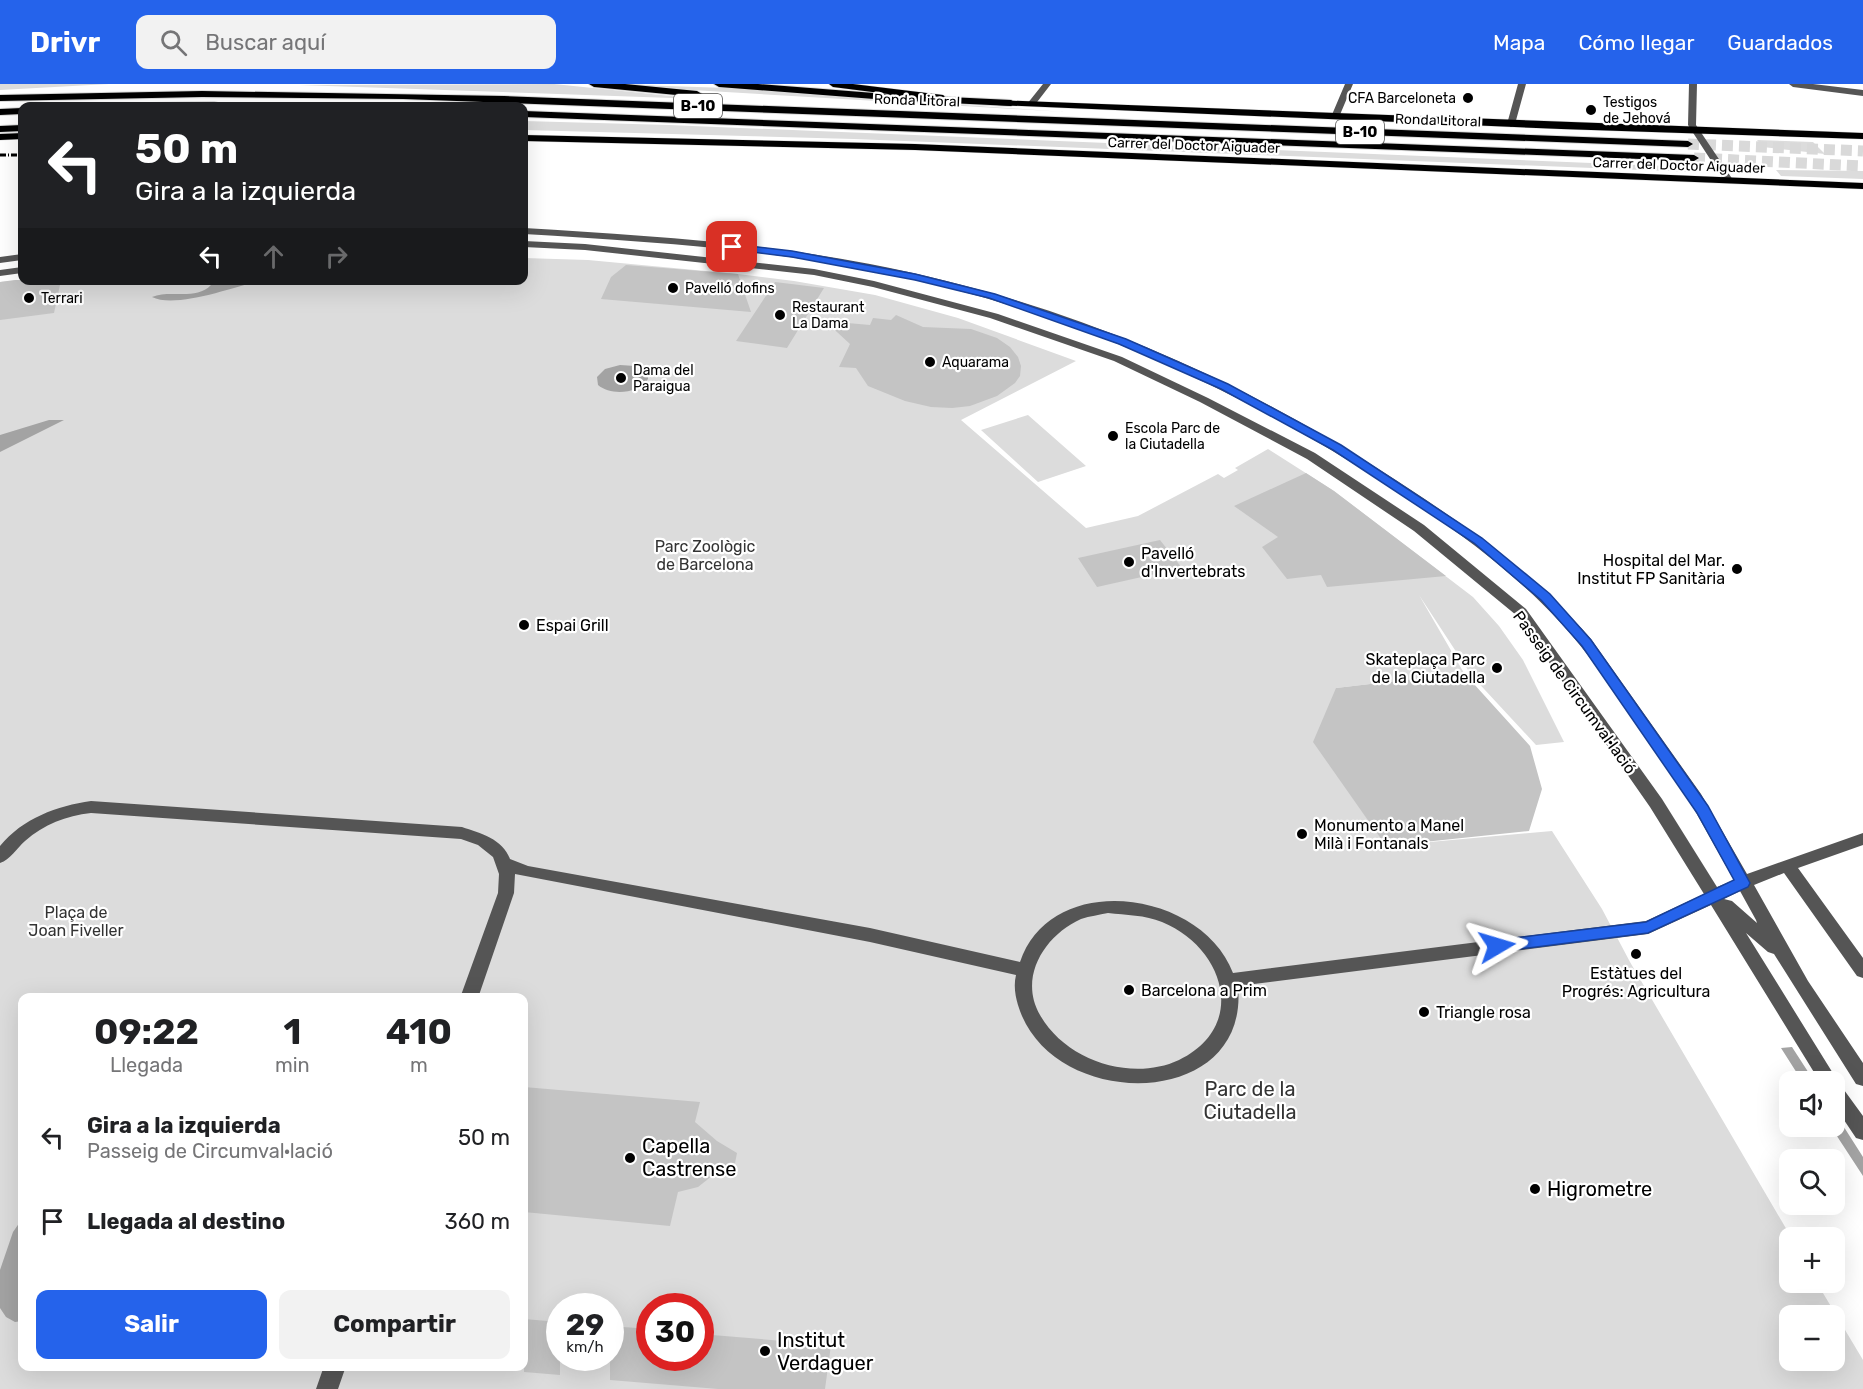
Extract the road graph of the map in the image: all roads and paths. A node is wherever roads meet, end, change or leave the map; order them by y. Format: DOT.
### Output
graph roads {
  1 [pos="187,84"];
  2 [pos="594,84"];
  3 [pos="719,84"];
  4 [pos="833,84"];
  5 [pos="1047,84"];
  6 [pos="1349,84"];
  7 [pos="1522,84"];
  8 [pos="1693,84"];
  9 [pos="1793,84"];
  10 [pos="1863,93"];
  11 [pos="0,96"];
  12 [pos="1011,103"];
  13 [pos="1031,104"];
  14 [pos="18,111"];
  15 [pos="0,112"];
  16 [pos="528,115"];
  17 [pos="1335,117"];
  18 [pos="1031,119"];
  19 [pos="18,120"];
  20 [pos="0,121"];
  21 [pos="1511,124"];
  22 [pos="18,128"];
  23 [pos="0,129"];
  24 [pos="1695,132"];
  25 [pos="18,136"];
  26 [pos="1863,136"];
  27 [pos="0,137"];
  28 [pos="528,138"];
  29 [pos="1688,144"];
  30 [pos="1694,158"];
  31 [pos="1728,180"];
  32 [pos="1863,186"];
  33 [pos="528,231"];
  34 [pos="528,244"];
  35 [pos="18,258"];
  36 [pos="0,260"];
  37 [pos="18,271"];
  38 [pos="0,273"];
  39 [pos="1863,839"];
  40 [pos="0,857"];
  41 [pos="503,863"];
  42 [pos="1787,865"];
  43 [pos="1743,883"];
  44 [pos="1714,896"];
  45 [pos="1783,954"];
  46 [pos="1024,970"];
  47 [pos="1863,970"];
  48 [pos="1230,980"];
  49 [pos="471,993"];
  50 [pos="1823,1071"];
  51 [pos="1863,1078"];
  52 [pos="1845,1105"];
  53 [pos="1863,1132"];
  54 [pos="333,1371"];
  55 [pos="327,1389"];
  1 -- 11 [label="highway"];
  2 -- 18 [label="highway"];
  3 -- 12 [label="highway"];
  4 -- 12 [label="main road"];
  5 -- 13 [label="street"];
  6 -- 17 [label="street"];
  7 -- 21 [label="street"];
  8 -- 24 [label="street"];
  9 -- 10 [label="street"];
  11 -- 18 [label="highway, Ronda Litoral / B-10"];
  12 -- 13 [label="main road"];
  13 -- 17 [label="main road"];
  14 -- 15 [label="highway"];
  16 -- 30 [label="highway, Ronda Litoral / B-10"];
  17 -- 21 [label="main road"];
  18 -- 29 [label="highway, Ronda Litoral / B-10"];
  19 -- 20 [label="highway"];
  21 -- 24 [label="main road"];
  22 -- 23 [label="highway"];
  24 -- 26 [label="main road"];
  24 -- 31 [label="street"];
  25 -- 27 [label="main road"];
  28 -- 31 [label="main road, Carrer del Doctor Aiguader"];
  31 -- 32 [label="main road, Carrer del Doctor Aiguader"];
  33 -- 43 [label="street, Passeig de Circumval·lació"];
  34 -- 44 [label="street, Passeig de Circumval·lació"];
  35 -- 36 [label="street"];
  37 -- 38 [label="street"];
  39 -- 42 [label="street"];
  40 -- 41 [label="street"];
  41 -- 46 [label="street"];
  41 -- 49 [label="street"];
  42 -- 43 [label="street"];
  42 -- 47 [label="street"];
  43 -- 44 [label="street"];
  43 -- 45 [label="street, Passeig de Circumval·lació"];
  44 -- 45 [label="street"];
  44 -- 48 [label="street"];
  44 -- 50 [label="street, Passeig de Circumval·lació"];
  45 -- 51 [label="street"];
  46 -- 48 [label="street"];
  46 -- 48 [label="street"];
  52 -- 53 [label="street"];
  54 -- 55 [label="street"];
}
